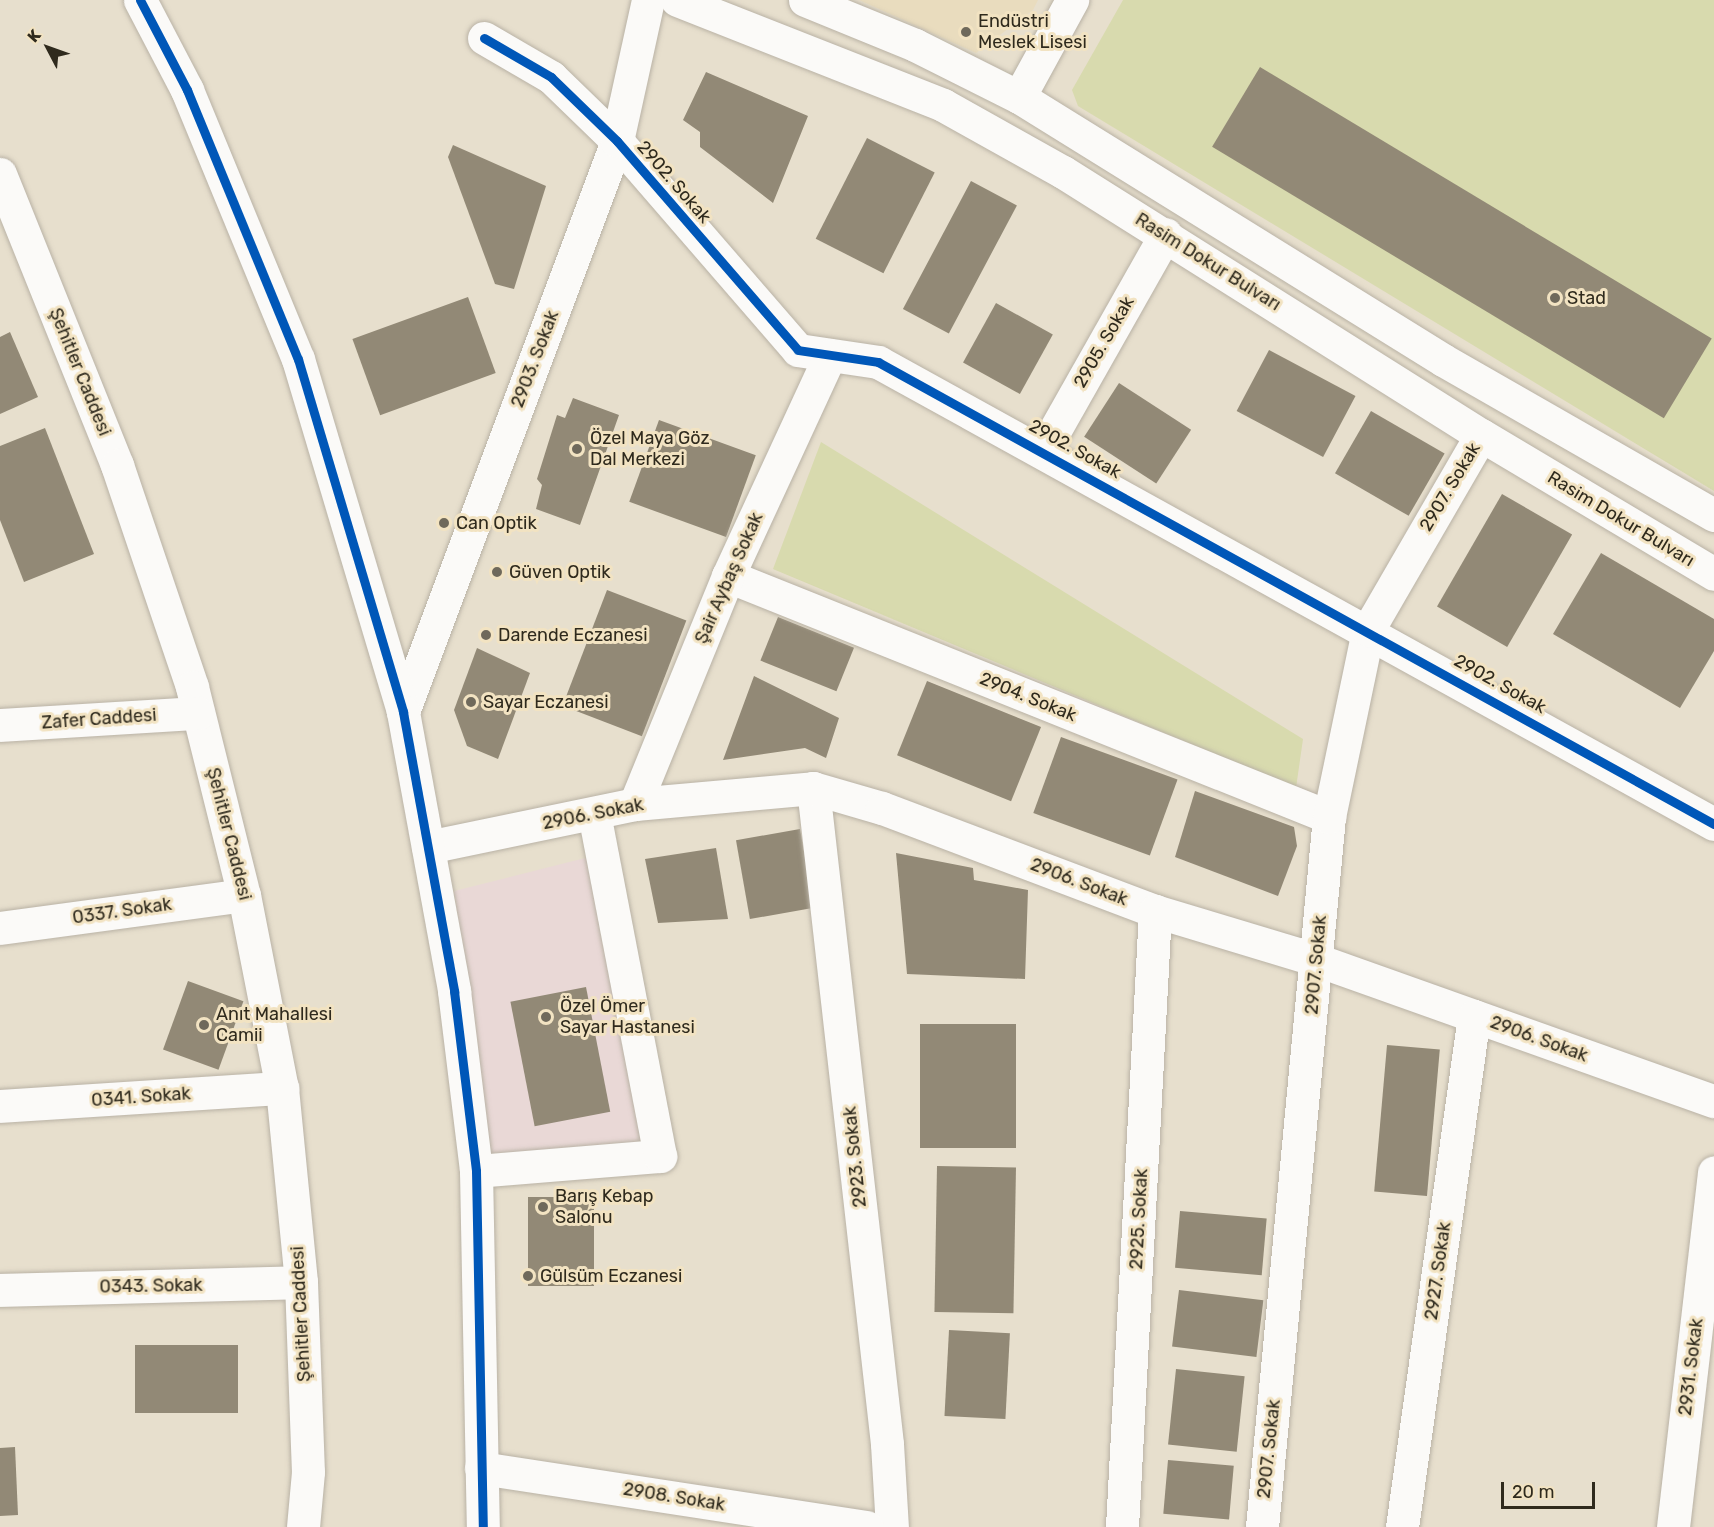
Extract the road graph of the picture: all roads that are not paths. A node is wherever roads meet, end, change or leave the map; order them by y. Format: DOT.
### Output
graph roads {
  1 [pos="140,0"];
  2 [pos="648,0"];
  3 [pos="677,0"];
  4 [pos="805,0"];
  5 [pos="1072,0"];
  6 [pos="484,38"];
  7 [pos="1019,97"];
  8 [pos="617,141"];
  9 [pos="0,174"];
  10 [pos="1166,234"];
  11 [pos="830,355"];
  12 [pos="1481,435"];
  13 [pos="1043,450"];
  14 [pos="1714,514"];
  15 [pos="1714,574"];
  16 [pos="728,576"];
  17 [pos="1368,630"];
  18 [pos="198,712"];
  19 [pos="403,712"];
  20 [pos="0,725"];
  21 [pos="813,788"];
  22 [pos="635,804"];
  23 [pos="594,813"];
  24 [pos="1329,817"];
  25 [pos="1714,824"];
  26 [pos="429,847"];
  27 [pos="244,895"];
  28 [pos="1155,911"];
  29 [pos="0,928"];
  30 [pos="1317,960"];
  31 [pos="1474,1016"];
  32 [pos="282,1088"];
  33 [pos="1714,1101"];
  34 [pos="0,1106"];
  35 [pos="476,1171"];
  36 [pos="1714,1172"];
  37 [pos="301,1282"];
  38 [pos="0,1290"];
  39 [pos="482,1468"];
  40 [pos="303,1527"];
  41 [pos="483,1527"];
  42 [pos="867,1527"];
  43 [pos="892,1527"];
  44 [pos="1122,1527"];
  45 [pos="1262,1527"];
  46 [pos="1402,1527"];
  47 [pos="1672,1527"];
  1 -- 19 [label="street"];
  2 -- 8 [label="street, 2903. Sokak"];
  3 -- 10 [label="street, Rasim Dokur Bulvarı"];
  4 -- 7 [label="street"];
  5 -- 7 [label="street"];
  6 -- 8 [label="street, 2902. Sokak"];
  7 -- 14 [label="street"];
  8 -- 11 [label="street, 2902. Sokak"];
  8 -- 19 [label="street, 2903. Sokak"];
  9 -- 18 [label="street, Şehitler Caddesi"];
  10 -- 12 [label="street, Rasim Dokur Bulvarı"];
  10 -- 13 [label="street, 2905. Sokak"];
  11 -- 13 [label="street, 2902. Sokak"];
  11 -- 16 [label="street, Şair Aybaş Sokak"];
  12 -- 15 [label="street, Rasim Dokur Bulvarı"];
  12 -- 17 [label="street, 2907. Sokak"];
  13 -- 17 [label="street, 2902. Sokak"];
  16 -- 22 [label="street, Şair Aybaş Sokak"];
  16 -- 24 [label="street, 2904. Sokak"];
  17 -- 24 [label="street, 2907. Sokak"];
  17 -- 25 [label="street, 2902. Sokak"];
  18 -- 20 [label="street, Zafer Caddesi"];
  18 -- 27 [label="street, Şehitler Caddesi"];
  19 -- 26 [label="street"];
  21 -- 22 [label="street, 2906. Sokak"];
  21 -- 28 [label="street, 2906. Sokak"];
  21 -- 43 [label="street, 2923. Sokak"];
  22 -- 23 [label="street, 2906. Sokak"];
  23 -- 26 [label="street, 2906. Sokak"];
  23 -- 35 [label="street"];
  24 -- 30 [label="street, 2907. Sokak"];
  26 -- 35 [label="street"];
  27 -- 29 [label="street, 0337. Sokak"];
  27 -- 32 [label="street, Şehitler Caddesi"];
  28 -- 30 [label="street, 2906. Sokak"];
  28 -- 44 [label="street, 2925. Sokak"];
  30 -- 31 [label="street, 2906. Sokak"];
  30 -- 45 [label="street, 2907. Sokak"];
  31 -- 33 [label="street, 2906. Sokak"];
  31 -- 46 [label="street, 2927. Sokak"];
  32 -- 34 [label="street, 0341. Sokak"];
  32 -- 37 [label="street, Şehitler Caddesi"];
  35 -- 39 [label="street"];
  36 -- 47 [label="street, 2931. Sokak"];
  37 -- 38 [label="street, 0343. Sokak"];
  37 -- 40 [label="street, Şehitler Caddesi"];
  39 -- 41 [label="street"];
  39 -- 42 [label="street, 2908. Sokak"];
}
